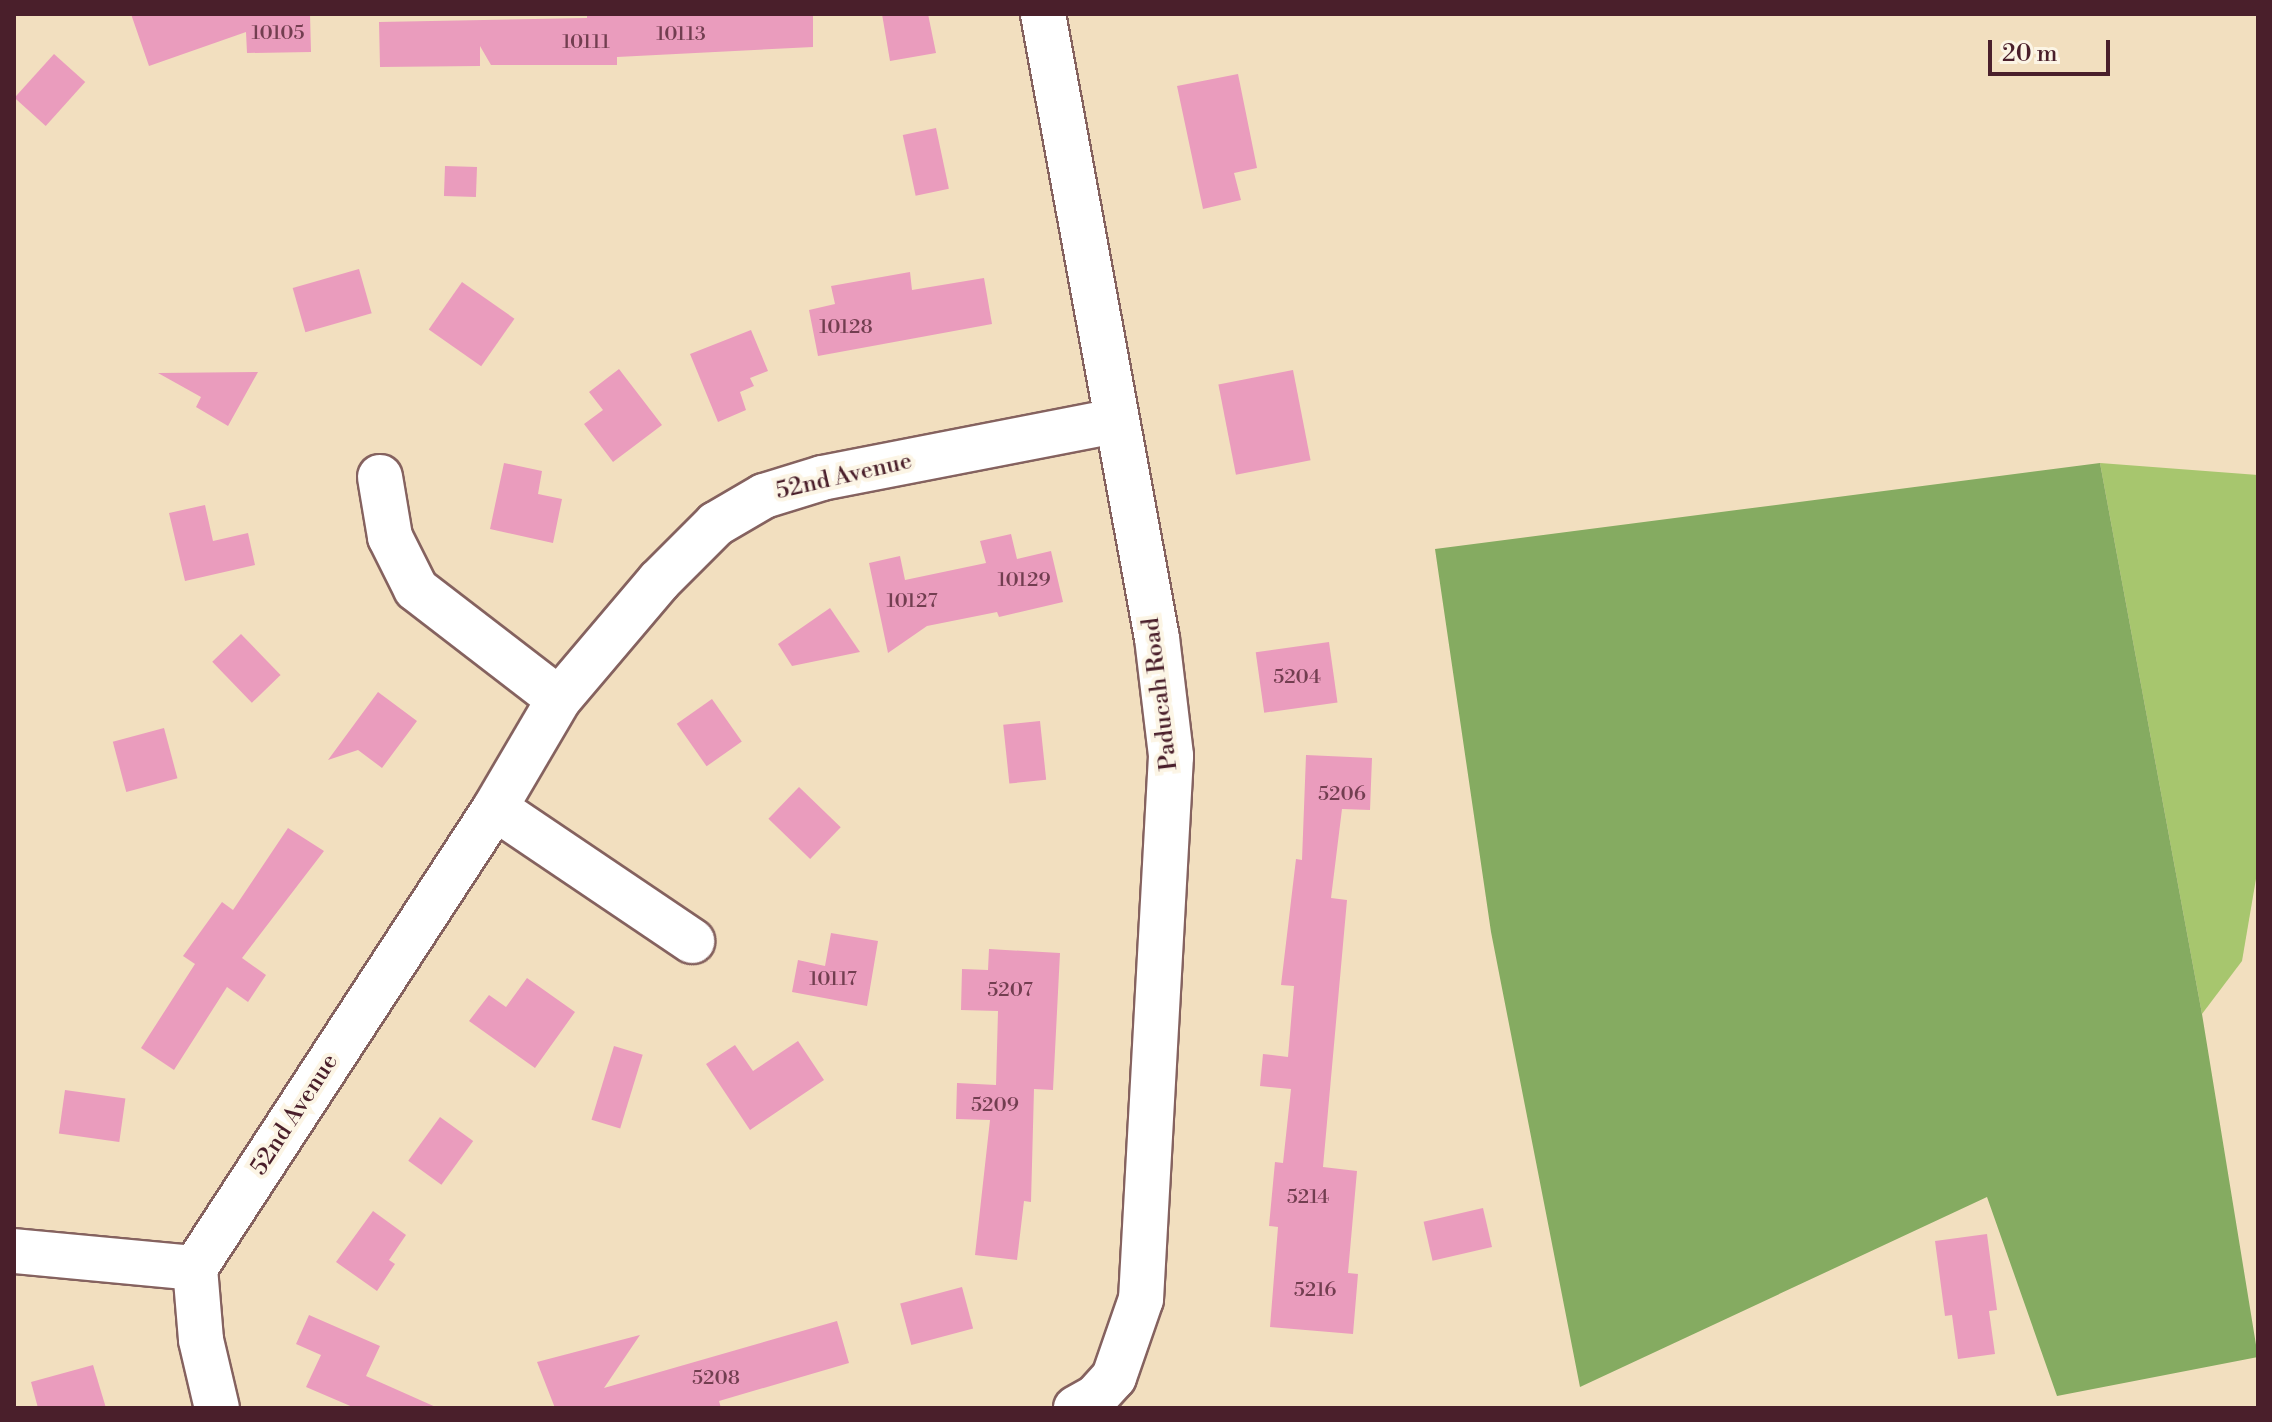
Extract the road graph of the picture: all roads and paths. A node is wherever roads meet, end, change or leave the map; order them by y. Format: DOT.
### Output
graph roads {
  1 [pos="1043,14"];
  2 [pos="1116,421"];
  3 [pos="380,477"];
  4 [pos="559,699"];
  5 [pos="495,808"];
  6 [pos="692,941"];
  7 [pos="14,1251"];
  8 [pos="195,1268"];
  9 [pos="217,1408"];
  10 [pos="1076,1408"];
  1 -- 2 [label="street, Paducah Road"];
  2 -- 4 [label="street, 52nd Avenue"];
  2 -- 10 [label="street, Paducah Road"];
  3 -- 4 [label="street"];
  4 -- 5 [label="street, 52nd Avenue"];
  5 -- 6 [label="street"];
  5 -- 8 [label="street, 52nd Avenue"];
  7 -- 8 [label="street"];
  8 -- 9 [label="street"];
}
